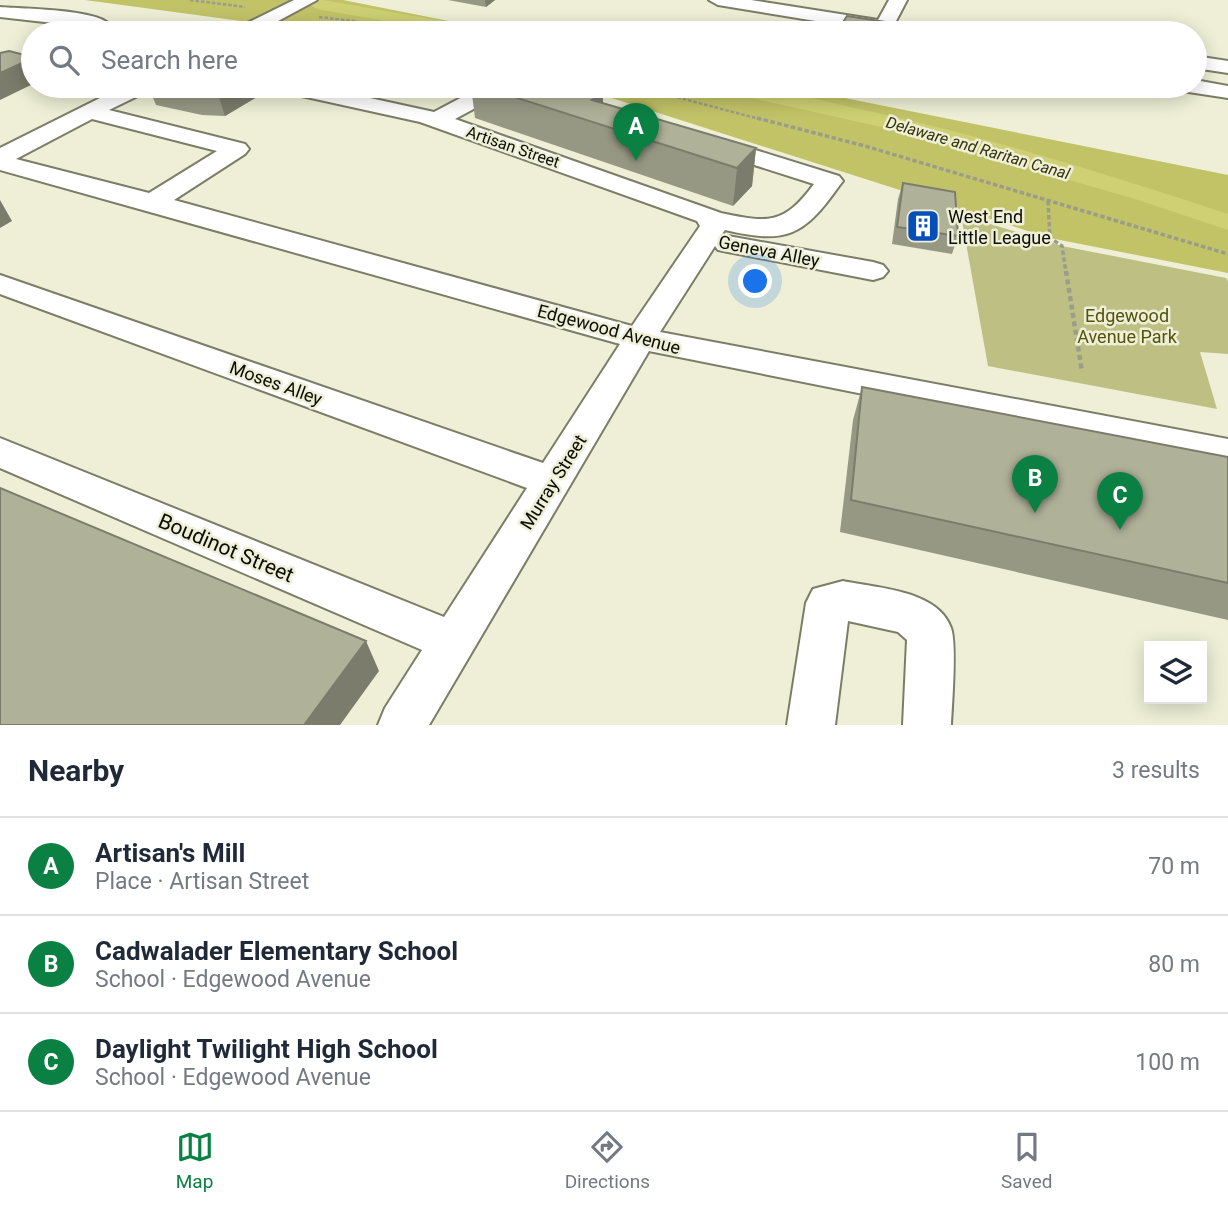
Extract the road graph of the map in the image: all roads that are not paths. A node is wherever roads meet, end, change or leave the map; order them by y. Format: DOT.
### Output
graph roads {
  1 [pos="718,0"];
  2 [pos="898,0"];
  3 [pos="309,8"];
  4 [pos="0,12"];
  5 [pos="805,13"];
  6 [pos="81,21"];
  7 [pos="266,21"];
  8 [pos="799,21"];
  9 [pos="858,21"];
  10 [pos="887,21"];
  11 [pos="1207,64"];
  12 [pos="1228,67"];
  13 [pos="1207,89"];
  14 [pos="1228,92"];
  15 [pos="116,98"];
  16 [pos="346,98"];
  17 [pos="477,98"];
  18 [pos="89,112"];
  19 [pos="436,120"];
  20 [pos="687,136"];
  21 [pos="0,156"];
  22 [pos="0,162"];
  23 [pos="153,202"];
  24 [pos="709,229"];
  25 [pos="873,271"];
  26 [pos="0,284"];
  27 [pos="639,339"];
  28 [pos="0,452"];
  29 [pos="1228,453"];
  30 [pos="553,482"];
  31 [pos="453,642"];
  32 [pos="402,725"];
  33 [pos="811,725"];
  34 [pos="926,725"];
  1 -- 5 [label="street"];
  2 -- 10 [label="street"];
  3 -- 7 [label="street"];
  4 -- 6 [label="street"];
  5 -- 8 [label="street"];
  5 -- 9 [label="street"];
  11 -- 12 [label="street"];
  13 -- 14 [label="street"];
  15 -- 18 [label="street"];
  16 -- 19 [label="street, Artisan Street"];
  17 -- 19 [label="street"];
  18 -- 21 [label="street"];
  18 -- 23 [label="street"];
  19 -- 24 [label="street, Artisan Street"];
  20 -- 24 [label="street"];
  22 -- 23 [label="street, Edgewood Avenue"];
  23 -- 27 [label="street, Edgewood Avenue"];
  24 -- 25 [label="street, Geneva Alley"];
  24 -- 27 [label="street, Murray Street"];
  26 -- 30 [label="street, Moses Alley"];
  27 -- 29 [label="street, Edgewood Avenue"];
  27 -- 30 [label="street, Murray Street"];
  28 -- 31 [label="street, Boudinot Street"];
  30 -- 31 [label="street, Murray Street"];
  31 -- 32 [label="street, Murray Street"];
  33 -- 34 [label="street"];
}
